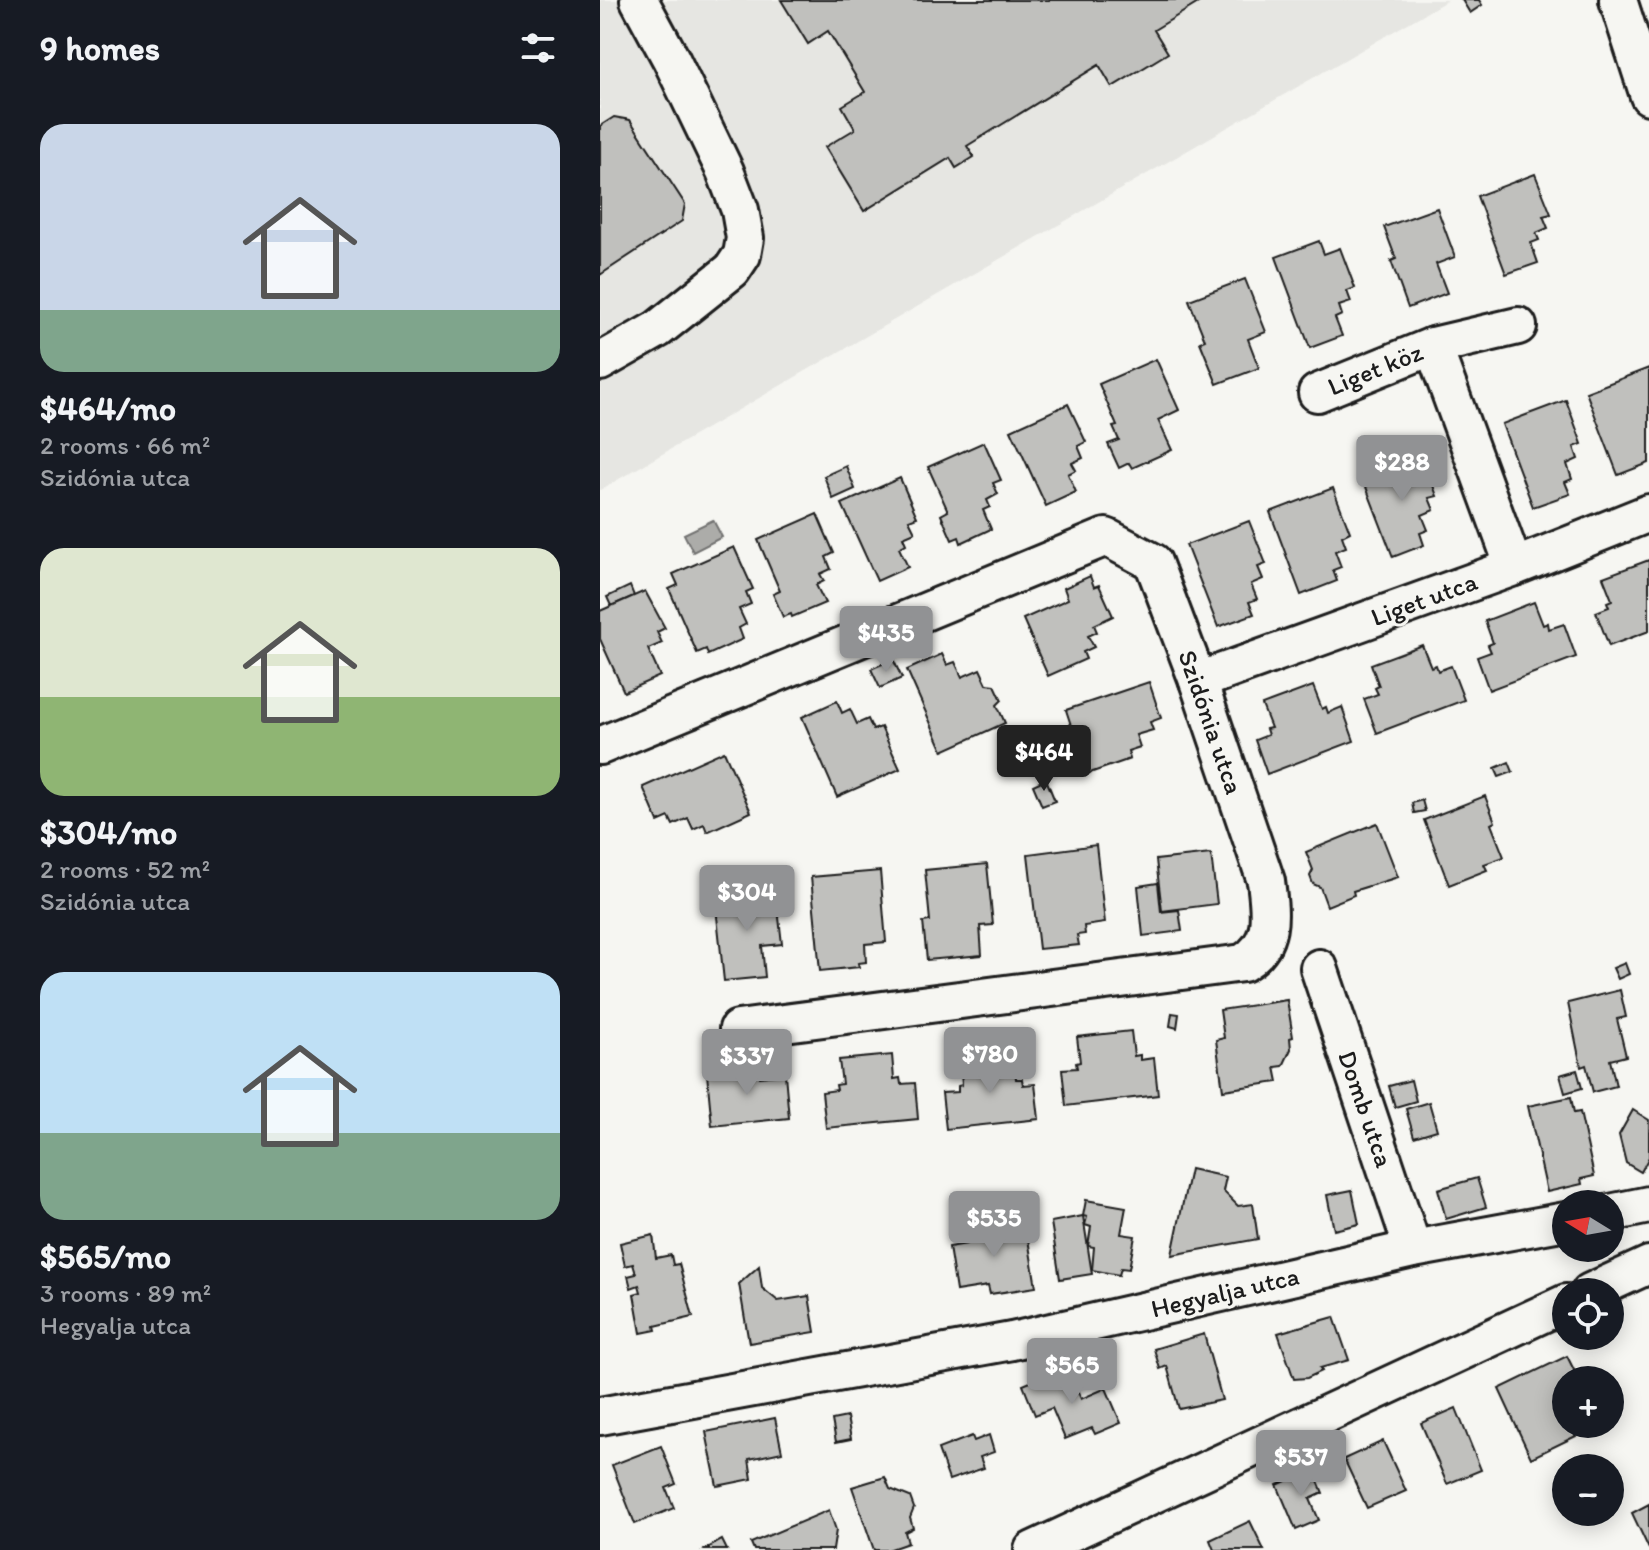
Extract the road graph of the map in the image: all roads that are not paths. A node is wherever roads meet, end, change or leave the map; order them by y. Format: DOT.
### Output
graph roads {
  1 [pos="639,0"];
  2 [pos="1618,0"];
  3 [pos="1649,96"];
  4 [pos="1518,326"];
  5 [pos="1433,346"];
  6 [pos="600,362"];
  7 [pos="1317,393"];
  8 [pos="1649,513"];
  9 [pos="1514,567"];
  10 [pos="1198,681"];
  11 [pos="600,746"];
  12 [pos="1319,968"];
  13 [pos="738,1029"];
  14 [pos="1649,1205"];
  15 [pos="1624,1210"];
  16 [pos="1552,1224"];
  17 [pos="1413,1249"];
  18 [pos="1649,1265"];
  19 [pos="1621,1278"];
  20 [pos="1552,1309"];
  21 [pos="600,1416"];
  22 [pos="1033,1550"];
  1 -- 6 [label="street"];
  2 -- 3 [label="street"];
  4 -- 5 [label="street, Liget köz"];
  5 -- 7 [label="street, Liget köz"];
  5 -- 9 [label="street, Liget köz"];
  8 -- 9 [label="street, Liget utca"];
  9 -- 10 [label="street, Liget utca"];
  10 -- 11 [label="street, Szidónia utca"];
  10 -- 13 [label="street, Szidónia utca"];
  12 -- 17 [label="street, Domb utca"];
  14 -- 15 [label="street"];
  16 -- 17 [label="street, Hegyalja utca"];
  17 -- 21 [label="street, Hegyalja utca"];
  18 -- 19 [label="street"];
  20 -- 22 [label="street"];
}
